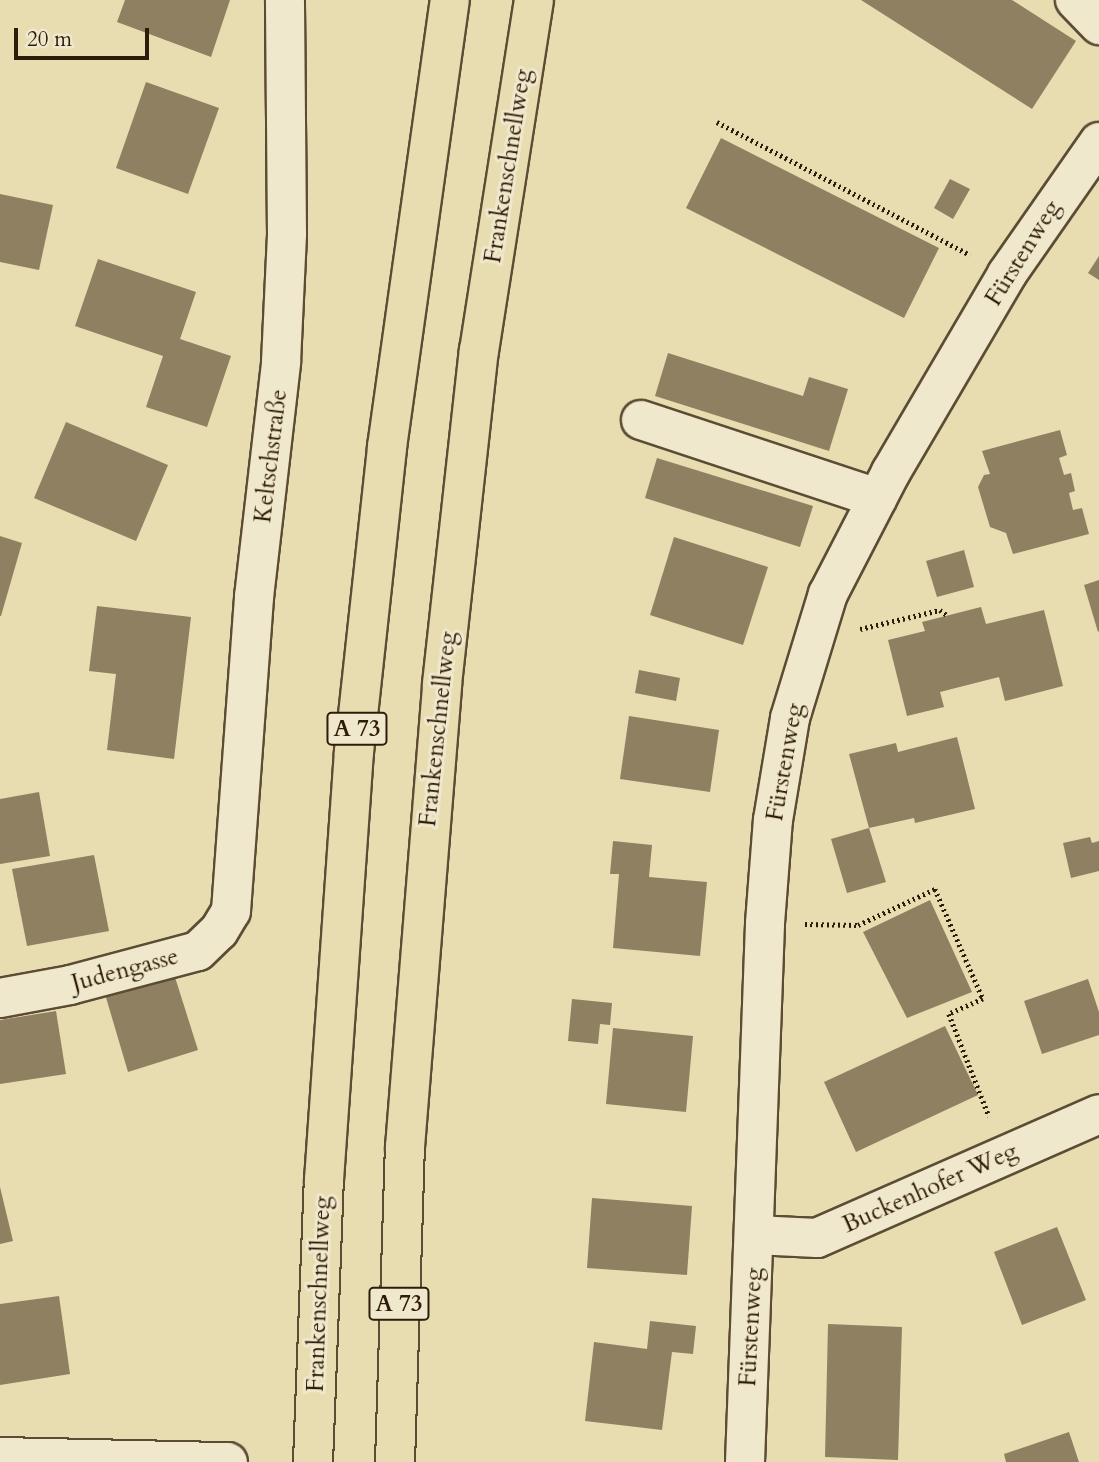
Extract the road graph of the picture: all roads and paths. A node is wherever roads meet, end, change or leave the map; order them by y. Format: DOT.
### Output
graph roads {
  1 [pos="285,0"];
  2 [pos="450,0"];
  3 [pos="534,0"];
  4 [pos="1074,0"];
  5 [pos="1099,25"];
  6 [pos="717,122"];
  7 [pos="1099,142"];
  8 [pos="1007,274"];
  9 [pos="641,420"];
  10 [pos="877,498"];
  11 [pos="947,615"];
  12 [pos="812,641"];
  13 [pos="231,911"];
  14 [pos="765,923"];
  15 [pos="0,998"];
  16 [pos="1099,1114"];
  17 [pos="1004,1156"];
  18 [pos="755,1235"];
  19 [pos="0,1457"];
  20 [pos="211,1460"];
  21 [pos="313,1462"];
  22 [pos="395,1462"];
  23 [pos="745,1462"];
  1 -- 13 [label="street, Keltschstraße"];
  2 -- 21 [label="highway, Frankenschnellweg / A 73"];
  3 -- 22 [label="highway, Frankenschnellweg / A 73"];
  4 -- 5 [label="street"];
  6 -- 8 [label="path"];
  7 -- 8 [label="street, Fürstenweg"];
  8 -- 10 [label="street, Fürstenweg"];
  9 -- 10 [label="street"];
  10 -- 12 [label="street, Fürstenweg"];
  11 -- 12 [label="path"];
  12 -- 14 [label="street, Fürstenweg"];
  13 -- 15 [label="street, Judengasse"];
  14 -- 17 [label="path"];
  14 -- 18 [label="street, Fürstenweg"];
  16 -- 17 [label="street, Buckenhofer Weg"];
  17 -- 18 [label="street, Buckenhofer Weg"];
  18 -- 23 [label="street, Fürstenweg"];
  19 -- 20 [label="street"];
}
